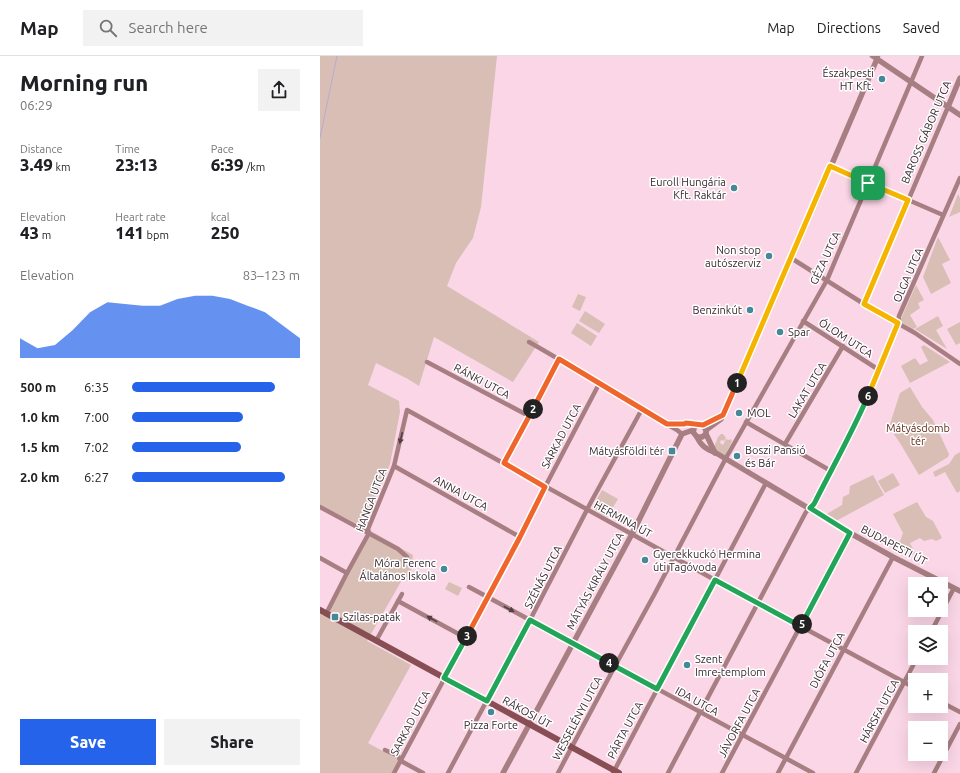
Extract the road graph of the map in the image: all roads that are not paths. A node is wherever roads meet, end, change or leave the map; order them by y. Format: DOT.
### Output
graph roads {
  1 [pos="922,56"];
  2 [pos="876,57"];
  3 [pos="960,78"];
  4 [pos="911,81"];
  5 [pos="948,107"];
  6 [pos="960,115"];
  7 [pos="830,166"];
  8 [pos="960,178"];
  9 [pos="868,183"];
  10 [pos="908,200"];
  11 [pos="943,216"];
  12 [pos="791,258"];
  13 [pos="826,280"];
  14 [pos="864,304"];
  15 [pos="803,321"];
  16 [pos="898,323"];
  17 [pos="529,342"];
  18 [pos="844,346"];
  19 [pos="559,359"];
  20 [pos="427,362"];
  21 [pos="960,364"];
  22 [pos="879,370"];
  23 [pos="599,384"];
  24 [pos="642,409"];
  25 [pos="407,410"];
  26 [pos="528,416"];
  27 [pos="746,422"];
  28 [pos="667,424"];
  29 [pos="705,430"];
  30 [pos="695,431"];
  31 [pos="681,437"];
  32 [pos="785,444"];
  33 [pos="716,453"];
  34 [pos="725,459"];
  35 [pos="504,463"];
  36 [pos="394,466"];
  37 [pos="831,471"];
  38 [pos="766,483"];
  39 [pos="545,487"];
  40 [pos="320,507"];
  41 [pos="810,508"];
  42 [pos="588,510"];
  43 [pos="369,533"];
  44 [pos="850,533"];
  45 [pos="632,534"];
  46 [pos="520,537"];
  47 [pos="674,556"];
  48 [pos="407,557"];
  49 [pos="893,557"];
  50 [pos="320,558"];
  51 [pos="347,573"];
  52 [pos="715,580"];
  53 [pos="469,587"];
  54 [pos="954,588"];
  55 [pos="960,591"];
  56 [pos="402,594"];
  57 [pos="488,597"];
  58 [pos="398,601"];
  59 [pos="758,603"];
  60 [pos="320,610"];
  61 [pos="326,614"];
  62 [pos="530,620"];
  63 [pos="935,625"];
  64 [pos="800,626"];
  65 [pos="466,638"];
  66 [pos="376,641"];
  67 [pos="573,643"];
  68 [pos="843,649"];
  69 [pos="913,665"];
  70 [pos="615,666"];
  71 [pos="444,678"];
  72 [pos="904,682"];
  73 [pos="908,684"];
  74 [pos="657,689"];
  75 [pos="487,701"];
  76 [pos="948,706"];
  77 [pos="960,712"];
  78 [pos="700,713"];
  79 [pos="529,724"];
  80 [pos="960,724"];
  81 [pos="743,735"];
  82 [pos="571,747"];
  83 [pos="385,750"];
  84 [pos="786,758"];
  85 [pos="401,761"];
  86 [pos="615,772"];
  87 [pos="394,773"];
  88 [pos="423,773"];
  89 [pos="448,773"];
  90 [pos="503,773"];
  91 [pos="558,773"];
  92 [pos="668,773"];
  93 [pos="722,773"];
  94 [pos="778,773"];
  95 [pos="813,773"];
  96 [pos="856,773"];
  97 [pos="934,773"];
  1 -- 4 [label="street, GÉZA UTCA"];
  2 -- 4 [label="street"];
  2 -- 7 [label="street"];
  3 -- 5 [label="street, BAROSS GÁBOR UTCA"];
  4 -- 5 [label="street"];
  4 -- 9 [label="street, GÉZA UTCA"];
  5 -- 6 [label="street"];
  5 -- 10 [label="street, BAROSS GÁBOR UTCA"];
  7 -- 9 [label="street"];
  7 -- 12 [label="street"];
  8 -- 11 [label="street, OLGA UTCA"];
  9 -- 10 [label="street"];
  9 -- 13 [label="street, GÉZA UTCA"];
  10 -- 11 [label="street"];
  10 -- 14 [label="street, BAROSS GÁBOR UTCA"];
  11 -- 16 [label="street, OLGA UTCA"];
  12 -- 13 [label="street"];
  12 -- 29 [label="street"];
  13 -- 14 [label="street"];
  13 -- 15 [label="street, GÉZA UTCA"];
  14 -- 16 [label="street"];
  15 -- 18 [label="street, ÓLOM UTCA"];
  15 -- 27 [label="street, GÉZA UTCA"];
  16 -- 21 [label="street"];
  16 -- 22 [label="street, OLGA UTCA"];
  17 -- 19 [label="street"];
  18 -- 22 [label="street, ÓLOM UTCA"];
  18 -- 32 [label="street, LAKAT UTCA"];
  19 -- 23 [label="street"];
  19 -- 26 [label="street"];
  20 -- 26 [label="street, RÁNKI UTCA"];
  22 -- 37 [label="street, OLGA UTCA"];
  23 -- 24 [label="street"];
  23 -- 39 [label="street, SARKAD UTCA"];
  24 -- 28 [label="street"];
  24 -- 42 [label="street, SZÉNÁS UTCA"];
  25 -- 35 [label="street, HERMINA ÚT"];
  25 -- 36 [label="street, HANGA UTCA, one-way"];
  26 -- 35 [label="street"];
  27 -- 32 [label="street"];
  27 -- 34 [label="street, GÉZA UTCA"];
  28 -- 30 [label="street"];
  28 -- 31 [label="street"];
  29 -- 30 [label="street"];
  29 -- 30 [label="street"];
  29 -- 33 [label="street, BUDAPESTI ÚT"];
  30 -- 31 [label="street"];
  30 -- 33 [label="street, BUDAPESTI ÚT"];
  31 -- 45 [label="street, MÁTYÁS KIRÁLY UTCA"];
  32 -- 37 [label="street"];
  33 -- 34 [label="street, BUDAPESTI ÚT"];
  34 -- 38 [label="street, BUDAPESTI ÚT"];
  34 -- 47 [label="street, WESSELÉNYI UTCA"];
  35 -- 39 [label="street, HERMINA ÚT"];
  36 -- 43 [label="street, HANGA UTCA"];
  36 -- 46 [label="street, ANNA UTCA"];
  37 -- 41 [label="street, OLGA UTCA"];
  38 -- 41 [label="street, BUDAPESTI ÚT"];
  38 -- 52 [label="street, PÁRTA UTCA"];
  39 -- 42 [label="street, HERMINA ÚT"];
  39 -- 46 [label="street, SARKAD UTCA"];
  40 -- 43 [label="street"];
  41 -- 44 [label="street, BUDAPESTI ÚT"];
  41 -- 59 [label="street, OLGA UTCA"];
  42 -- 45 [label="street, HERMINA ÚT"];
  42 -- 62 [label="street, SZÉNÁS UTCA"];
  43 -- 48 [label="street"];
  43 -- 51 [label="street, HANGA UTCA"];
  44 -- 49 [label="street, BUDAPESTI ÚT"];
  44 -- 64 [label="street, JÁVORFA UTCA"];
  45 -- 47 [label="street, HERMINA ÚT"];
  45 -- 67 [label="street, MÁTYÁS KIRÁLY UTCA"];
  46 -- 57 [label="street, SARKAD UTCA"];
  47 -- 52 [label="street, HERMINA ÚT"];
  47 -- 70 [label="street, WESSELÉNYI UTCA"];
  49 -- 54 [label="street, BUDAPESTI ÚT"];
  49 -- 68 [label="street, DIÓFA UTCA"];
  50 -- 51 [label="street"];
  51 -- 61 [label="street, HANGA UTCA"];
  52 -- 59 [label="street, HERMINA ÚT"];
  52 -- 74 [label="street, PÁRTA UTCA"];
  53 -- 57 [label="street, IDA UTCA"];
  54 -- 55 [label="street, BUDAPESTI ÚT"];
  54 -- 63 [label="street"];
  56 -- 58 [label="street"];
  57 -- 62 [label="street, IDA UTCA, one-way"];
  57 -- 65 [label="street, SARKAD UTCA"];
  65 -- 58 [label="street, one-way"];
  58 -- 66 [label="street"];
  59 -- 64 [label="street, HERMINA ÚT"];
  59 -- 78 [label="street, OLGA UTCA"];
  60 -- 61 [label="main road, RÁKOSI ÚT"];
  61 -- 66 [label="main road, RÁKOSI ÚT"];
  62 -- 67 [label="street, IDA UTCA"];
  62 -- 75 [label="street, SZÉNÁS UTCA"];
  64 -- 68 [label="street, HERMINA ÚT"];
  64 -- 81 [label="street, JÁVORFA UTCA"];
  65 -- 71 [label="street, SARKAD UTCA"];
  66 -- 71 [label="main road, RÁKOSI ÚT"];
  67 -- 70 [label="street, IDA UTCA"];
  67 -- 79 [label="street, MÁTYÁS KIRÁLY UTCA"];
  68 -- 72 [label="street, HERMINA ÚT"];
  68 -- 84 [label="street, DIÓFA UTCA"];
  69 -- 72 [label="street, HÁRSFA UTCA"];
  70 -- 74 [label="street, IDA UTCA"];
  70 -- 82 [label="street, WESSELÉNYI UTCA"];
  71 -- 75 [label="main road, RÁKOSI ÚT"];
  71 -- 85 [label="street, SARKAD UTCA"];
  72 -- 73 [label="street, HERMINA ÚT"];
  72 -- 96 [label="street, HÁRSFA UTCA"];
  74 -- 78 [label="street, IDA UTCA"];
  74 -- 86 [label="street, PÁRTA UTCA"];
  75 -- 79 [label="main road, RÁKOSI ÚT"];
  75 -- 89 [label="street, SZÉNÁS UTCA"];
  76 -- 77 [label="street"];
  78 -- 81 [label="street, IDA UTCA"];
  78 -- 92 [label="street, OLGA UTCA"];
  79 -- 82 [label="main road, RÁKOSI ÚT"];
  79 -- 90 [label="street, MÁTYÁS KIRÁLY UTCA"];
  80 -- 97 [label="street"];
  81 -- 84 [label="street, IDA UTCA"];
  81 -- 93 [label="street, JÁVORFA UTCA"];
  82 -- 86 [label="main road, RÁKOSI ÚT"];
  82 -- 91 [label="street, WESSELÉNYI UTCA"];
  83 -- 85 [label="street"];
  84 -- 94 [label="street, DIÓFA UTCA"];
  84 -- 95 [label="street, IDA UTCA"];
  85 -- 87 [label="street, SARKAD UTCA"];
  85 -- 88 [label="street"];
}
